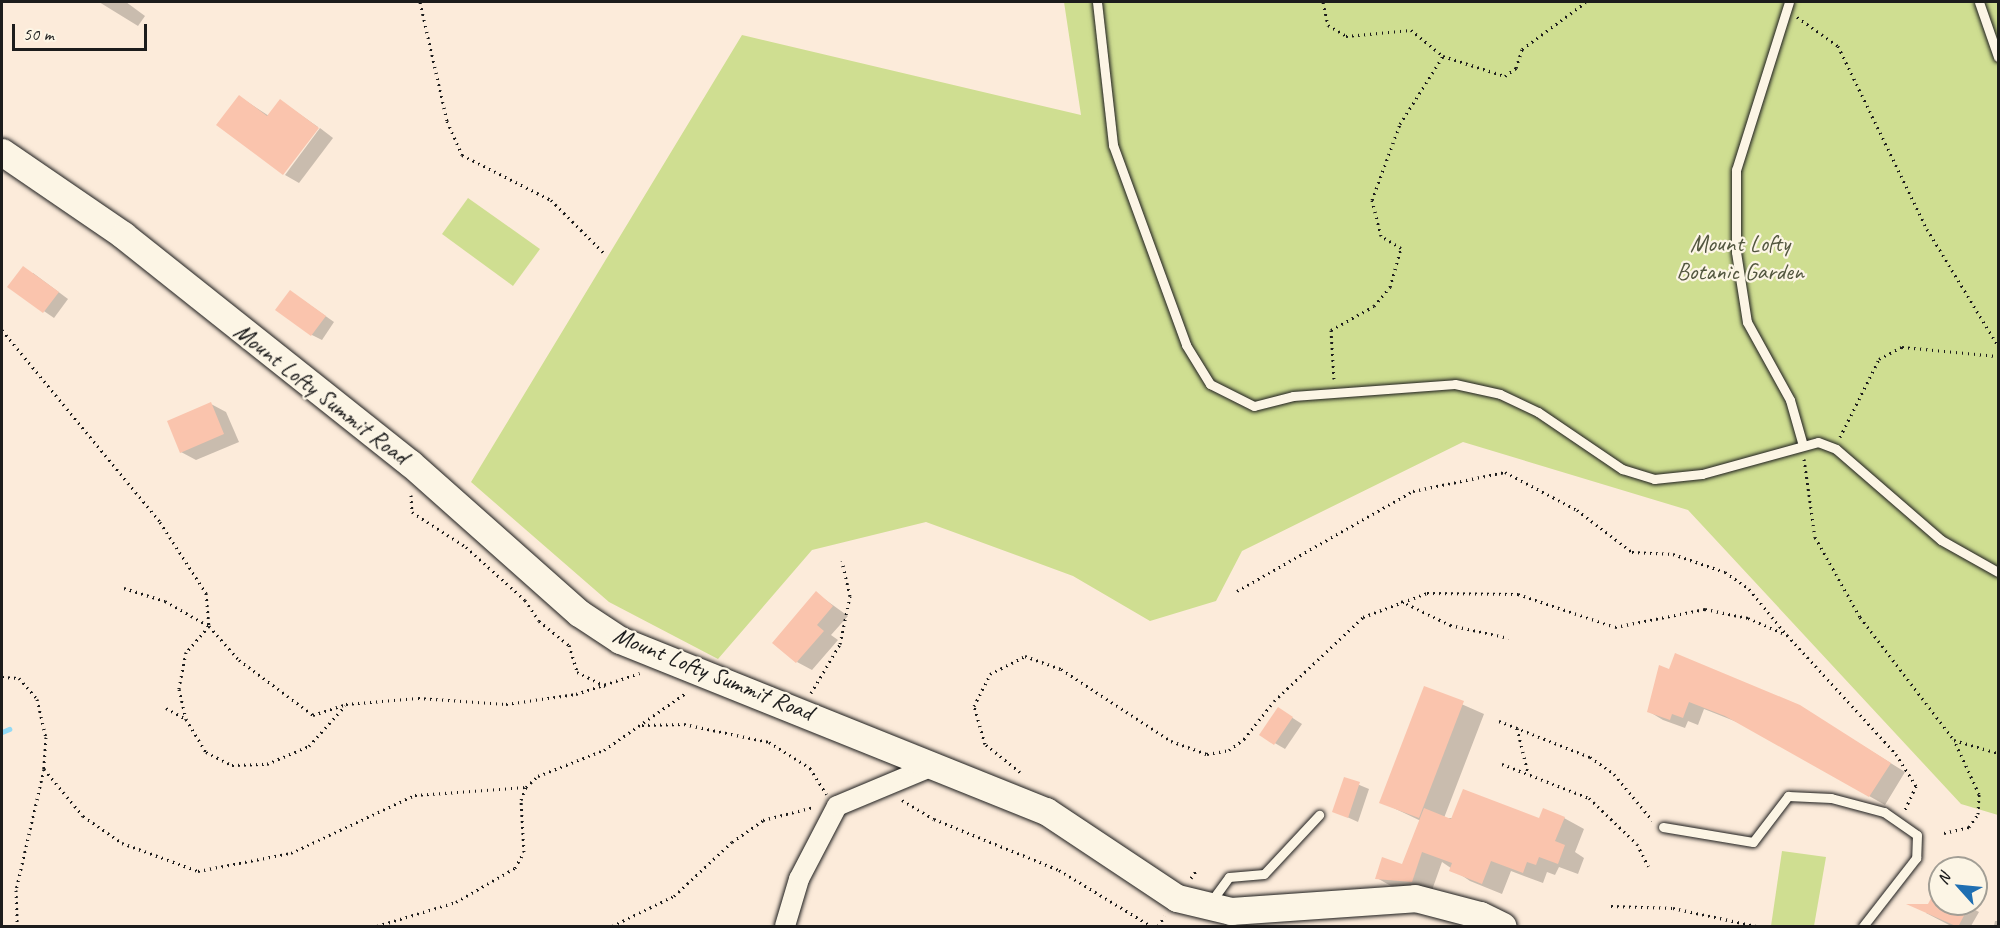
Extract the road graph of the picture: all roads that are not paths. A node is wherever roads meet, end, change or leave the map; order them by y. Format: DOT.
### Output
graph roads {
  1 [pos="1096,2"];
  2 [pos="1979,2"];
  3 [pos="1788,4"];
  4 [pos="1998,57"];
  5 [pos="2,152"];
  6 [pos="1802,442"];
  7 [pos="1998,572"];
  8 [pos="935,765"];
  9 [pos="1319,815"];
  10 [pos="1659,826"];
  11 [pos="1207,907"];
  12 [pos="1486,923"];
  13 [pos="785,927"];
  14 [pos="1863,927"];
  1 -- 6 [label="lane"];
  2 -- 4 [label="lane"];
  3 -- 6 [label="lane"];
  5 -- 8 [label="main road, Mount Lofty Summit Road"];
  6 -- 7 [label="lane"];
  8 -- 11 [label="main road, Mount Lofty Summit Road"];
  8 -- 13 [label="street"];
  9 -- 11 [label="lane"];
  10 -- 14 [label="lane"];
  11 -- 12 [label="main road, Mount Lofty Summit Road"];
}
